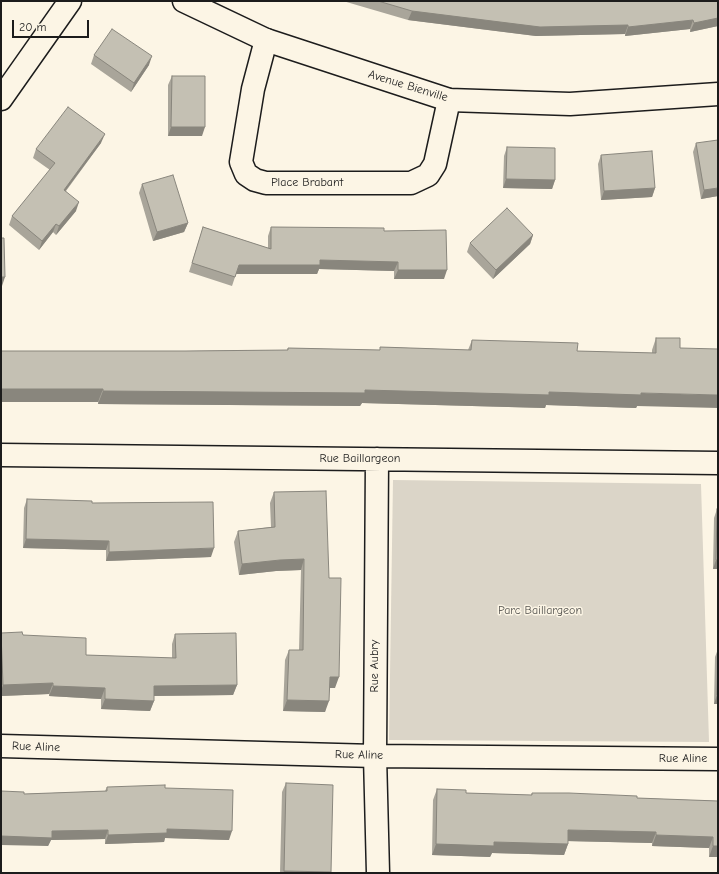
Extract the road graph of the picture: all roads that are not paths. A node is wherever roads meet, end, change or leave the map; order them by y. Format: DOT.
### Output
graph roads {
  1 [pos="70,1"];
  2 [pos="184,1"];
  3 [pos="208,6"];
  4 [pos="266,40"];
  5 [pos="718,94"];
  6 [pos="1,99"];
  7 [pos="449,100"];
  8 [pos="1,455"];
  9 [pos="377,459"];
  10 [pos="718,462"];
  11 [pos="1,746"];
  12 [pos="375,756"];
  13 [pos="718,759"];
  14 [pos="378,873"];
  1 -- 6 [label="street"];
  2 -- 3 [label="street, Avenue Bienville"];
  3 -- 4 [label="street, Avenue Bienville"];
  4 -- 7 [label="street, Avenue Bienville"];
  4 -- 7 [label="street, Place Brabant"];
  5 -- 7 [label="street, Avenue Bienville"];
  8 -- 9 [label="street, Rue Baillargeon"];
  9 -- 10 [label="street, Rue Baillargeon"];
  9 -- 12 [label="street, Rue Aubry"];
  11 -- 12 [label="street, Rue Aline"];
  12 -- 13 [label="street, Rue Aline"];
  12 -- 14 [label="street, Rue Aubry"];
}
